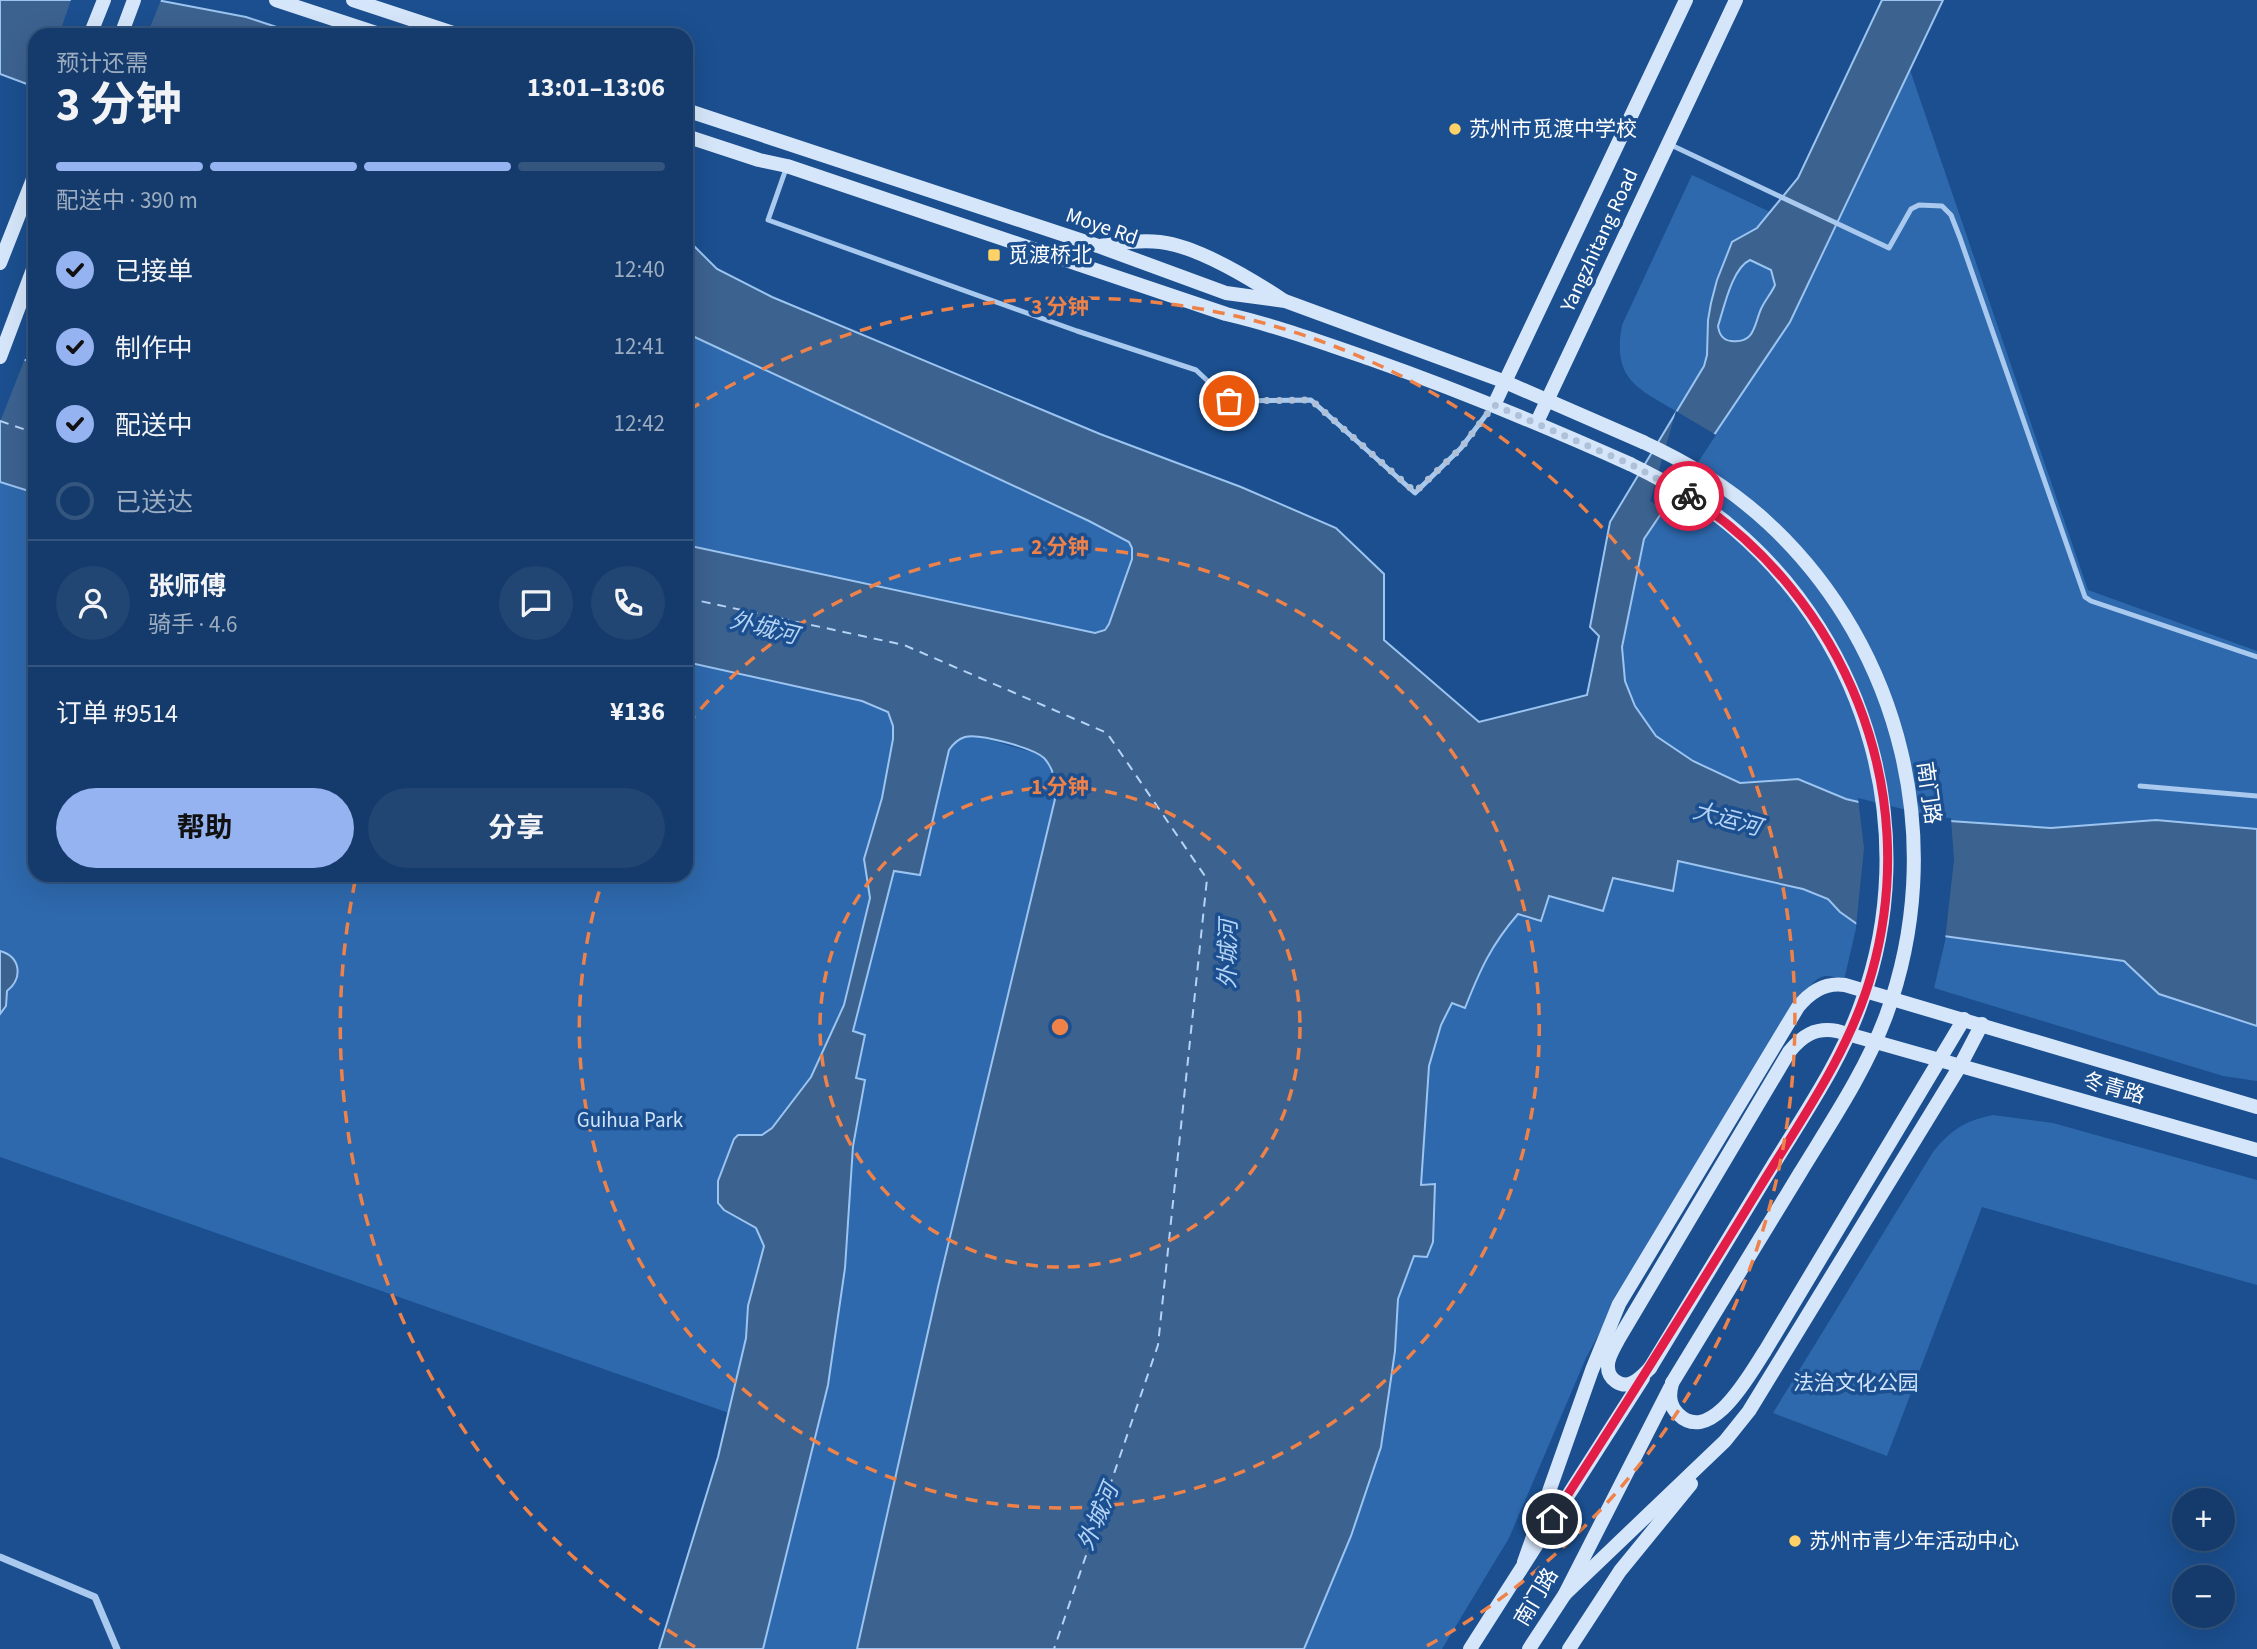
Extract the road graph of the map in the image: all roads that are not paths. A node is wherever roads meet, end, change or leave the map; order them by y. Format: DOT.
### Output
graph roads {
  1 [pos="104,0"];
  2 [pos="134,0"];
  3 [pos="276,0"];
  4 [pos="353,0"];
  5 [pos="1686,0"];
  6 [pos="1736,0"];
  7 [pos="93,28"];
  8 [pos="124,28"];
  9 [pos="361,28"];
  10 [pos="437,28"];
  11 [pos="693,112"];
  12 [pos="693,137"];
  13 [pos="1668,144"];
  14 [pos="788,166"];
  15 [pos="28,192"];
  16 [pos="1098,246"];
  17 [pos="0,263"];
  18 [pos="28,283"];
  19 [pos="1285,301"];
  20 [pos="0,358"];
  21 [pos="1503,381"];
  22 [pos="1546,399"];
  23 [pos="1494,405"];
  24 [pos="1537,422"];
  25 [pos="2257,657"];
  26 [pos="2140,786"];
  27 [pos="2257,796"];
  28 [pos="1964,1019"];
  29 [pos="1982,1024"];
  30 [pos="1940,1060"];
  31 [pos="1959,1066"];
  32 [pos="2257,1107"];
  33 [pos="2257,1150"];
  34 [pos="1650,1368"];
  35 [pos="1672,1383"];
  36 [pos="1725,1441"];
  37 [pos="0,1557"];
  38 [pos="1524,1562"];
  39 [pos="1564,1594"];
  40 [pos="117,1649"];
  41 [pos="1470,1649"];
  42 [pos="1529,1649"];
  43 [pos="1569,1649"];
  1 -- 7 [label="main road"];
  2 -- 8 [label="main road"];
  3 -- 9 [label="main road"];
  4 -- 10 [label="main road"];
  5 -- 21 [label="main road, Yangzhitang Road"];
  6 -- 13 [label="main road, Yangzhitang Road"];
  11 -- 16 [label="main road, Moye Rd"];
  12 -- 14 [label="main road, Moye Rd"];
  13 -- 22 [label="main road, Yangzhitang Road"];
  13 -- 25 [label="lane"];
  14 -- 23 [label="main road, Moye Rd"];
  14 -- 23 [label="lane"];
  15 -- 17 [label="main road"];
  16 -- 19 [label="main road, Moye Rd"];
  16 -- 19 [label="main road"];
  18 -- 20 [label="main road"];
  19 -- 21 [label="main road, Moye Rd"];
  21 -- 22 [label="main road, 南门路"];
  21 -- 23 [label="main road, Yangzhitang Road"];
  22 -- 24 [label="main road, Yangzhitang Road"];
  22 -- 35 [label="main road, 南门路, bridge"];
  23 -- 24 [label="main road, 南门路"];
  24 -- 34 [label="main road, 南门路, bridge"];
  26 -- 27 [label="lane"];
  28 -- 29 [label="main road, 冬青路"];
  28 -- 30 [label="main road"];
  28 -- 38 [label="main road, 冬青路"];
  29 -- 31 [label="main road"];
  29 -- 32 [label="main road, 冬青路"];
  30 -- 31 [label="main road, 冬青路"];
  30 -- 34 [label="main road, 冬青路"];
  30 -- 35 [label="main road"];
  31 -- 33 [label="main road, 冬青路"];
  31 -- 36 [label="main road"];
  34 -- 38 [label="main road, 南门路"];
  35 -- 39 [label="main road, 南门路"];
  36 -- 39 [label="main road"];
  36 -- 43 [label="main road"];
  37 -- 40 [label="street"];
  38 -- 41 [label="main road, 南门路"];
  39 -- 42 [label="main road, 南门路"];
}
